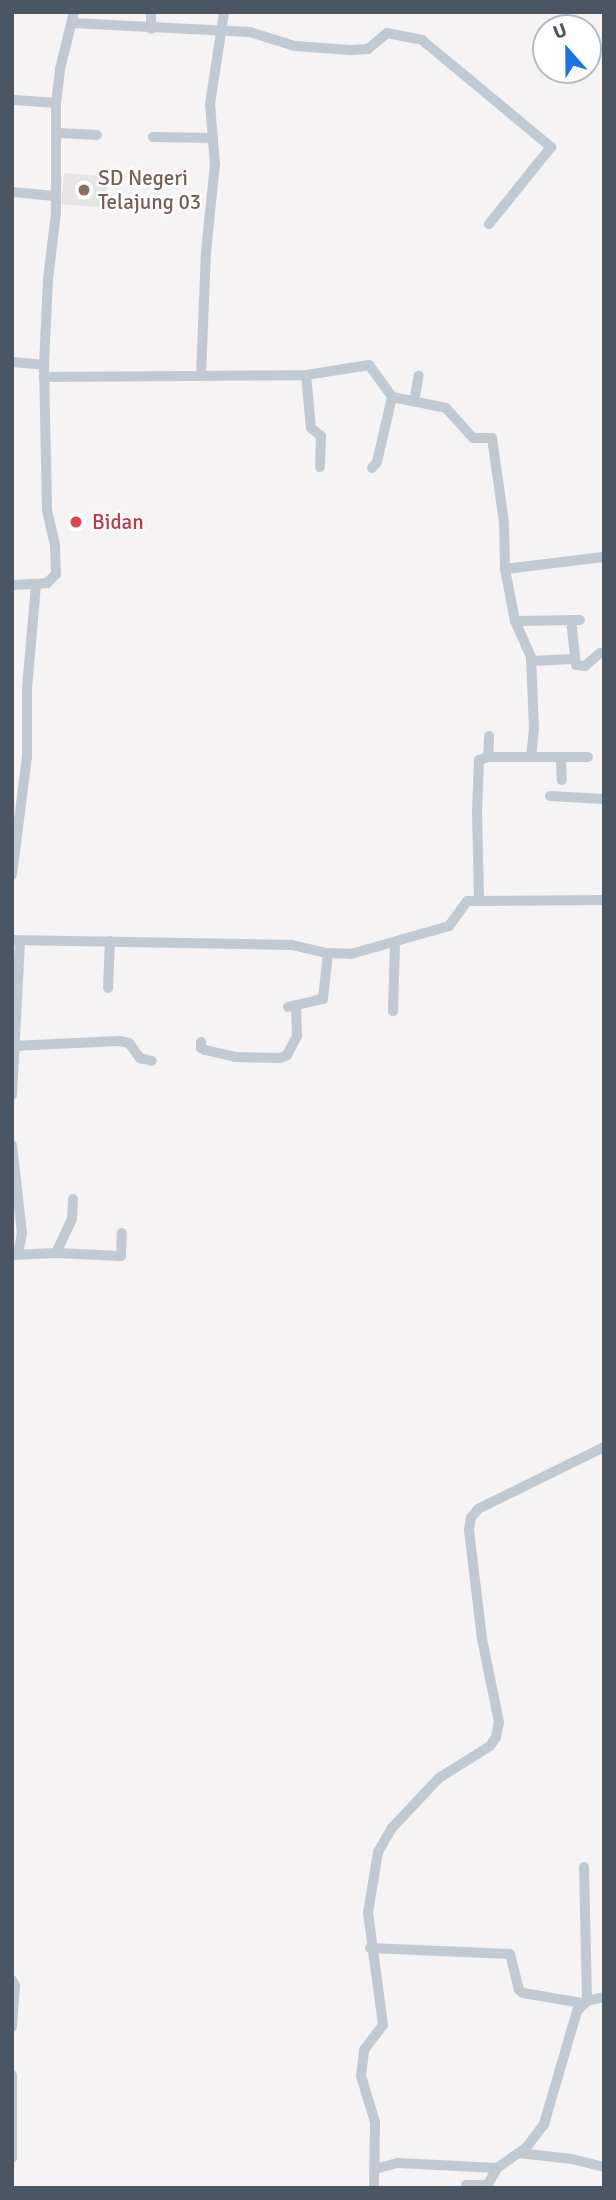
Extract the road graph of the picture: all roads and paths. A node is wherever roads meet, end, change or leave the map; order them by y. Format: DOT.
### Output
graph roads {
  1 [pos="151,12"];
  2 [pos="224,12"];
  3 [pos="73,18"];
  4 [pos="150,29"];
  5 [pos="222,31"];
  6 [pos="15,100"];
  7 [pos="56,103"];
  8 [pos="58,133"];
  9 [pos="97,135"];
  10 [pos="153,137"];
  11 [pos="213,138"];
  12 [pos="12,192"];
  13 [pos="55,196"];
  14 [pos="489,224"];
  15 [pos="12,362"];
  16 [pos="44,371"];
  17 [pos="306,375"];
  18 [pos="419,375"];
  19 [pos="201,376"];
  20 [pos="392,397"];
  21 [pos="414,402"];
  22 [pos="320,467"];
  23 [pos="372,468"];
  24 [pos="603,557"];
  25 [pos="505,569"];
  26 [pos="12,585"];
  27 [pos="36,585"];
  28 [pos="515,621"];
  29 [pos="600,653"];
  30 [pos="573,659"];
  31 [pos="531,661"];
  32 [pos="489,736"];
  33 [pos="488,757"];
  34 [pos="531,757"];
  35 [pos="561,757"];
  36 [pos="588,757"];
  37 [pos="562,780"];
  38 [pos="550,796"];
  39 [pos="604,799"];
  40 [pos="12,874"];
  41 [pos="480,900"];
  42 [pos="604,900"];
  43 [pos="16,940"];
  44 [pos="110,941"];
  45 [pos="395,943"];
  46 [pos="328,953"];
  47 [pos="108,988"];
  48 [pos="393,1011"];
  49 [pos="201,1042"];
  50 [pos="14,1046"];
  51 [pos="152,1061"];
  52 [pos="12,1095"];
  53 [pos="12,1145"];
  54 [pos="73,1199"];
  55 [pos="122,1233"];
  56 [pos="56,1253"];
  57 [pos="15,1254"];
  58 [pos="604,1447"];
  59 [pos="584,1867"];
  60 [pos="370,1948"];
  61 [pos="12,1980"];
  62 [pos="604,1997"];
  63 [pos="584,2002"];
  64 [pos="12,2027"];
  65 [pos="12,2076"];
  66 [pos="12,2103"];
  67 [pos="519,2153"];
  68 [pos="12,2158"];
  69 [pos="604,2167"];
  70 [pos="497,2168"];
  71 [pos="375,2169"];
  72 [pos="466,2185"];
  73 [pos="486,2187"];
  74 [pos="374,2188"];
  1 -- 4 [label="street"];
  2 -- 5 [label="street"];
  3 -- 4 [label="street"];
  3 -- 7 [label="street"];
  4 -- 5 [label="street"];
  5 -- 11 [label="street"];
  5 -- 14 [label="street"];
  6 -- 7 [label="street"];
  7 -- 8 [label="street"];
  8 -- 9 [label="street"];
  8 -- 13 [label="street"];
  10 -- 11 [label="street"];
  11 -- 19 [label="street"];
  12 -- 13 [label="street"];
  13 -- 16 [label="street"];
  15 -- 16 [label="street"];
  16 -- 19 [label="street"];
  16 -- 27 [label="street"];
  17 -- 19 [label="street"];
  17 -- 20 [label="street"];
  17 -- 22 [label="street"];
  18 -- 21 [label="street"];
  20 -- 21 [label="street"];
  20 -- 23 [label="street"];
  21 -- 25 [label="street"];
  24 -- 25 [label="street"];
  25 -- 28 [label="street"];
  26 -- 27 [label="street"];
  27 -- 40 [label="street"];
  28 -- 30 [label="street"];
  28 -- 31 [label="street"];
  29 -- 30 [label="street"];
  30 -- 31 [label="street"];
  31 -- 34 [label="street"];
  32 -- 33 [label="street"];
  33 -- 34 [label="street"];
  33 -- 41 [label="street"];
  34 -- 35 [label="street"];
  35 -- 36 [label="street"];
  35 -- 37 [label="street"];
  38 -- 39 [label="street"];
  41 -- 42 [label="street"];
  41 -- 45 [label="street"];
  43 -- 44 [label="street"];
  43 -- 50 [label="street"];
  44 -- 46 [label="street"];
  44 -- 47 [label="street"];
  45 -- 46 [label="street"];
  45 -- 48 [label="street"];
  46 -- 49 [label="street"];
  50 -- 51 [label="street"];
  50 -- 52 [label="street"];
  53 -- 57 [label="street"];
  54 -- 56 [label="street"];
  55 -- 56 [label="street"];
  56 -- 57 [label="street"];
  58 -- 60 [label="street"];
  59 -- 63 [label="street"];
  60 -- 63 [label="street"];
  60 -- 71 [label="street"];
  61 -- 64 [label="street"];
  62 -- 63 [label="street"];
  63 -- 67 [label="street"];
  65 -- 66 [label="street"];
  66 -- 68 [label="street"];
  67 -- 69 [label="street"];
  67 -- 70 [label="street"];
  70 -- 71 [label="street"];
  70 -- 73 [label="street"];
  71 -- 74 [label="street"];
  72 -- 73 [label="street"];
}
